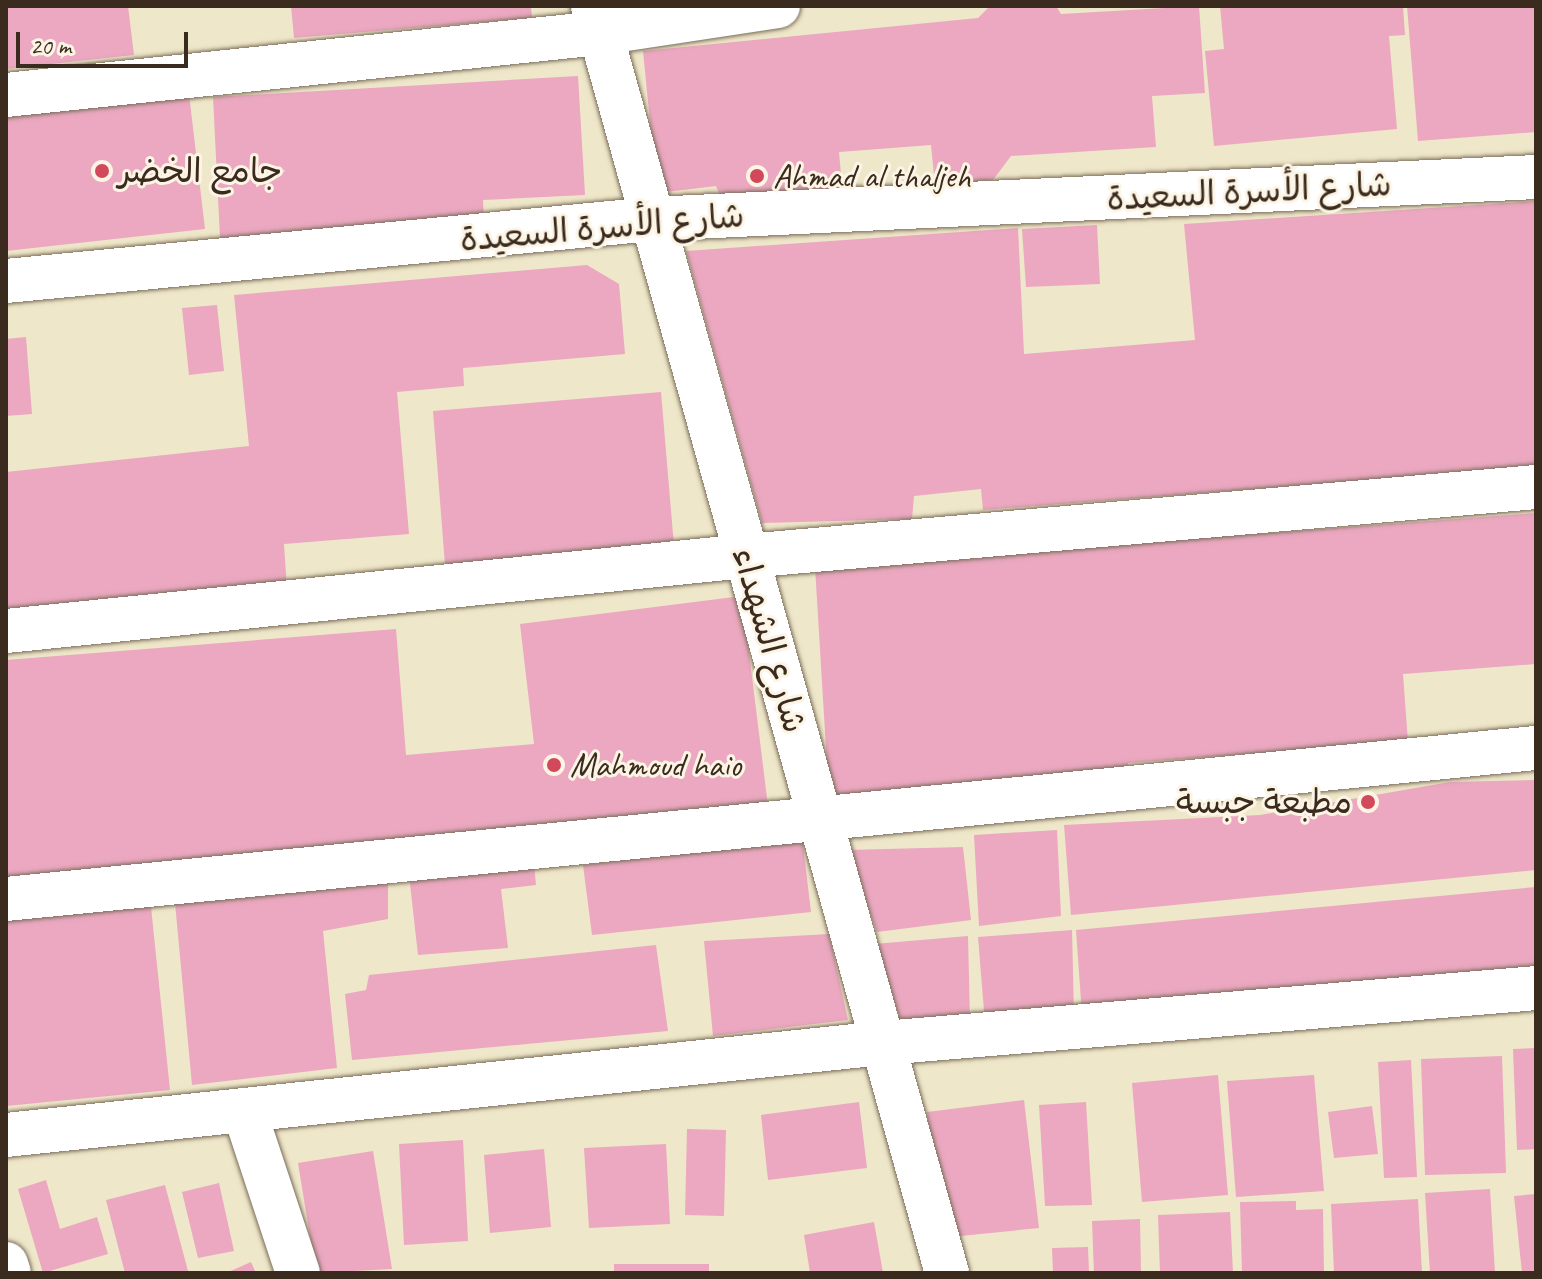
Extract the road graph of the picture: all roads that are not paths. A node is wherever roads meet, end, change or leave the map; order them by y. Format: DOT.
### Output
graph roads {
  1 [pos="778,6"];
  2 [pos="596,19"];
  3 [pos="6,95"];
  4 [pos="1536,177"];
  5 [pos="652,219"];
  6 [pos="6,281"];
  7 [pos="1536,487"];
  8 [pos="746,556"];
  9 [pos="6,631"];
  10 [pos="1536,748"];
  11 [pos="820,819"];
  12 [pos="6,899"];
  13 [pos="1536,988"];
  14 [pos="883,1043"];
  15 [pos="244,1110"];
  16 [pos="6,1135"];
  17 [pos="6,1264"];
  18 [pos="9,1273"];
  19 [pos="298,1273"];
  20 [pos="947,1273"];
  1 -- 2 [label="street"];
  2 -- 3 [label="street"];
  2 -- 5 [label="street, شارع الشهداء"];
  4 -- 5 [label="street, شارع الأسرة السعيدة"];
  5 -- 6 [label="street, شارع الأسرة السعيدة"];
  5 -- 8 [label="street, شارع الشهداء"];
  7 -- 8 [label="street"];
  8 -- 9 [label="street"];
  8 -- 11 [label="street, شارع الشهداء"];
  10 -- 11 [label="street"];
  11 -- 12 [label="street"];
  11 -- 14 [label="street, شارع الشهداء"];
  13 -- 14 [label="street"];
  14 -- 15 [label="street"];
  14 -- 20 [label="street, شارع الشهداء"];
  15 -- 16 [label="street"];
  15 -- 19 [label="street"];
  17 -- 18 [label="street"];
}
